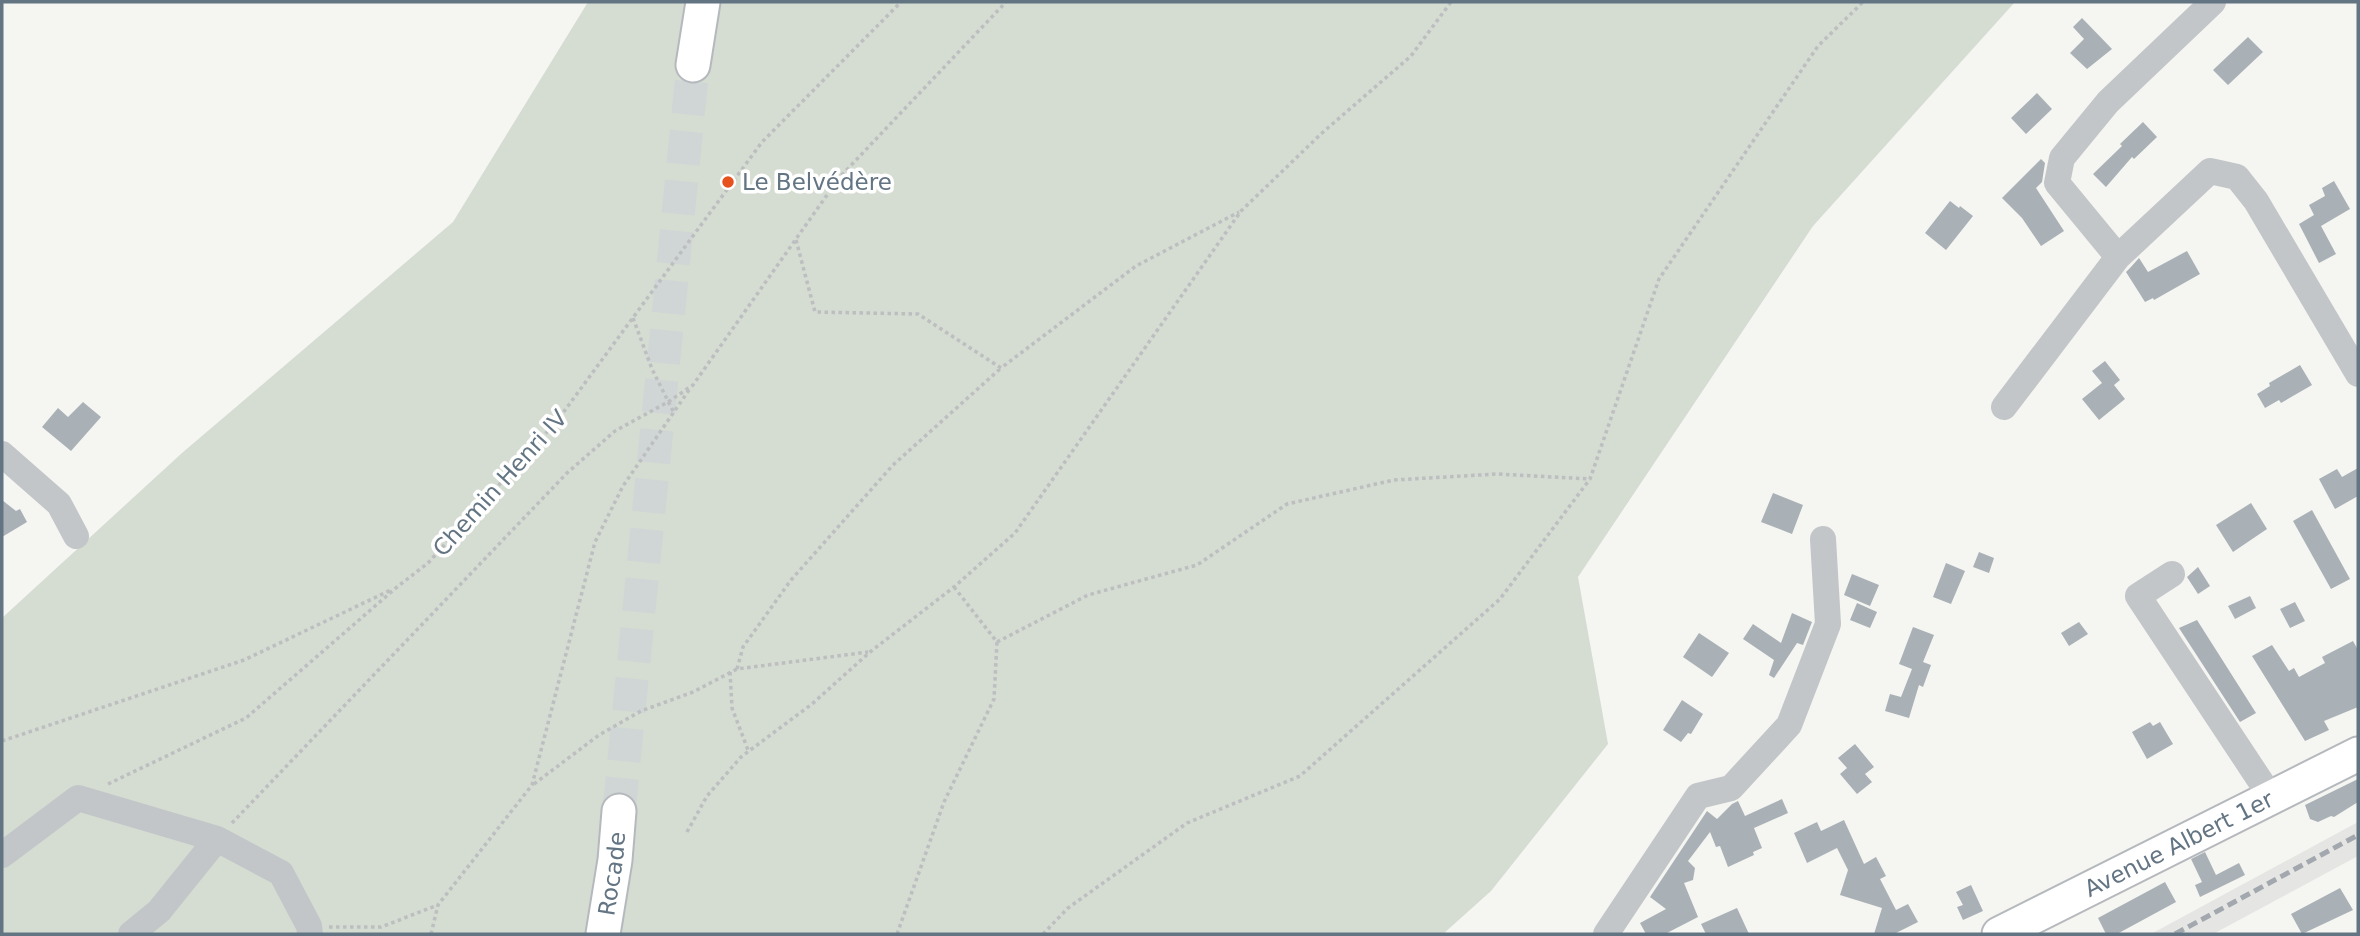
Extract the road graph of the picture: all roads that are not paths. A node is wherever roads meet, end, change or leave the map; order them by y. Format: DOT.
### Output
graph roads {
  1 [pos="703,2"];
  2 [pos="2213,2"];
  3 [pos="693,65"];
  4 [pos="2118,257"];
  5 [pos="2358,374"];
  6 [pos="2004,407"];
  7 [pos="2,454"];
  8 [pos="76,536"];
  9 [pos="1824,539"];
  10 [pos="2172,574"];
  11 [pos="2358,754"];
  12 [pos="2271,797"];
  13 [pos="619,811"];
  14 [pos="217,839"];
  15 [pos="2,855"];
  16 [pos="309,930"];
  17 [pos="131,934"];
  18 [pos="603,934"];
  19 [pos="1606,934"];
  20 [pos="1999,934"];
  1 -- 3 [label="main road"];
  2 -- 4 [label="street"];
  4 -- 5 [label="street"];
  4 -- 6 [label="street"];
  7 -- 8 [label="street"];
  9 -- 19 [label="street"];
  10 -- 12 [label="street"];
  11 -- 12 [label="main road, Avenue Albert 1er"];
  12 -- 20 [label="main road, Avenue Albert 1er"];
  13 -- 18 [label="main road, Rocade"];
  14 -- 15 [label="street"];
  14 -- 16 [label="street"];
  14 -- 17 [label="street"];
}
